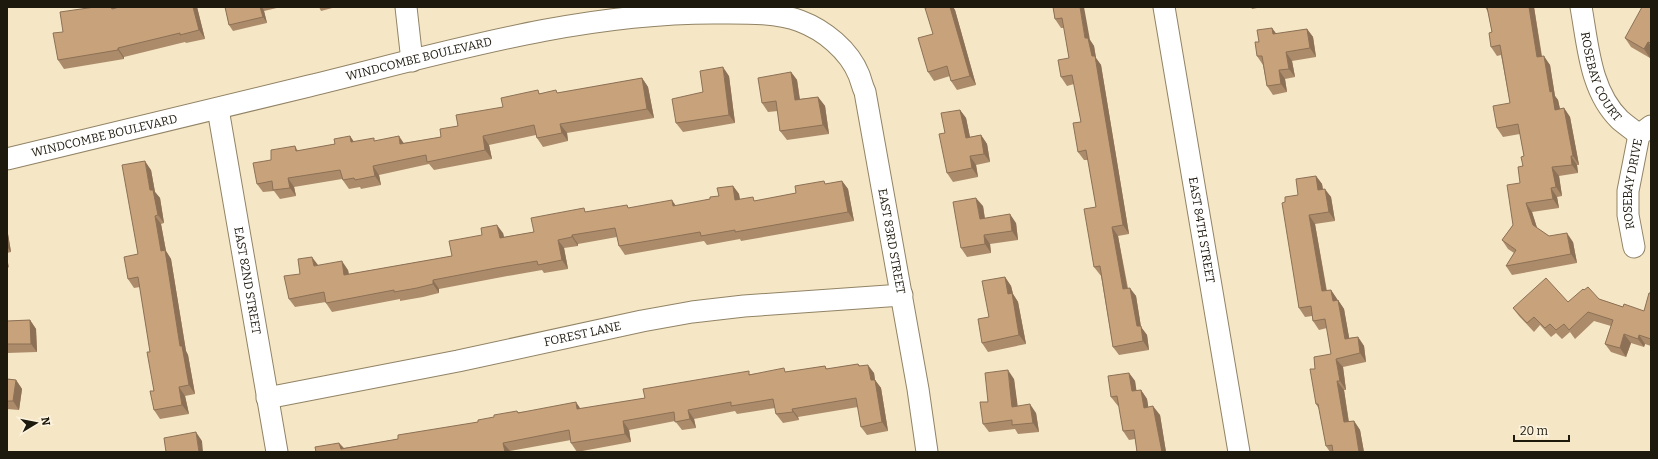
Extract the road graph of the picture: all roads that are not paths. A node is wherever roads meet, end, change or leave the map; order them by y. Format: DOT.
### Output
graph roads {
  1 [pos="406,7"];
  2 [pos="1164,7"];
  3 [pos="1582,7"];
  4 [pos="832,40"];
  5 [pos="412,61"];
  6 [pos="218,109"];
  7 [pos="1645,131"];
  8 [pos="7,159"];
  9 [pos="1634,248"];
  10 [pos="902,295"];
  11 [pos="267,398"];
  12 [pos="276,452"];
  13 [pos="927,452"];
  14 [pos="1239,452"];
  1 -- 5 [label="street"];
  2 -- 14 [label="street, EAST 84TH STREET"];
  3 -- 7 [label="street, ROSEBAY COURT"];
  4 -- 5 [label="street, WINDCOMBE BOULEVARD"];
  4 -- 10 [label="street, EAST 83RD STREET"];
  5 -- 6 [label="street, WINDCOMBE BOULEVARD"];
  6 -- 8 [label="street, WINDCOMBE BOULEVARD"];
  6 -- 11 [label="street, EAST 82ND STREET"];
  7 -- 9 [label="street, ROSEBAY DRIVE"];
  10 -- 11 [label="street, FOREST LANE"];
  10 -- 13 [label="street, EAST 83RD STREET"];
  11 -- 12 [label="street, EAST 82ND STREET"];
}
